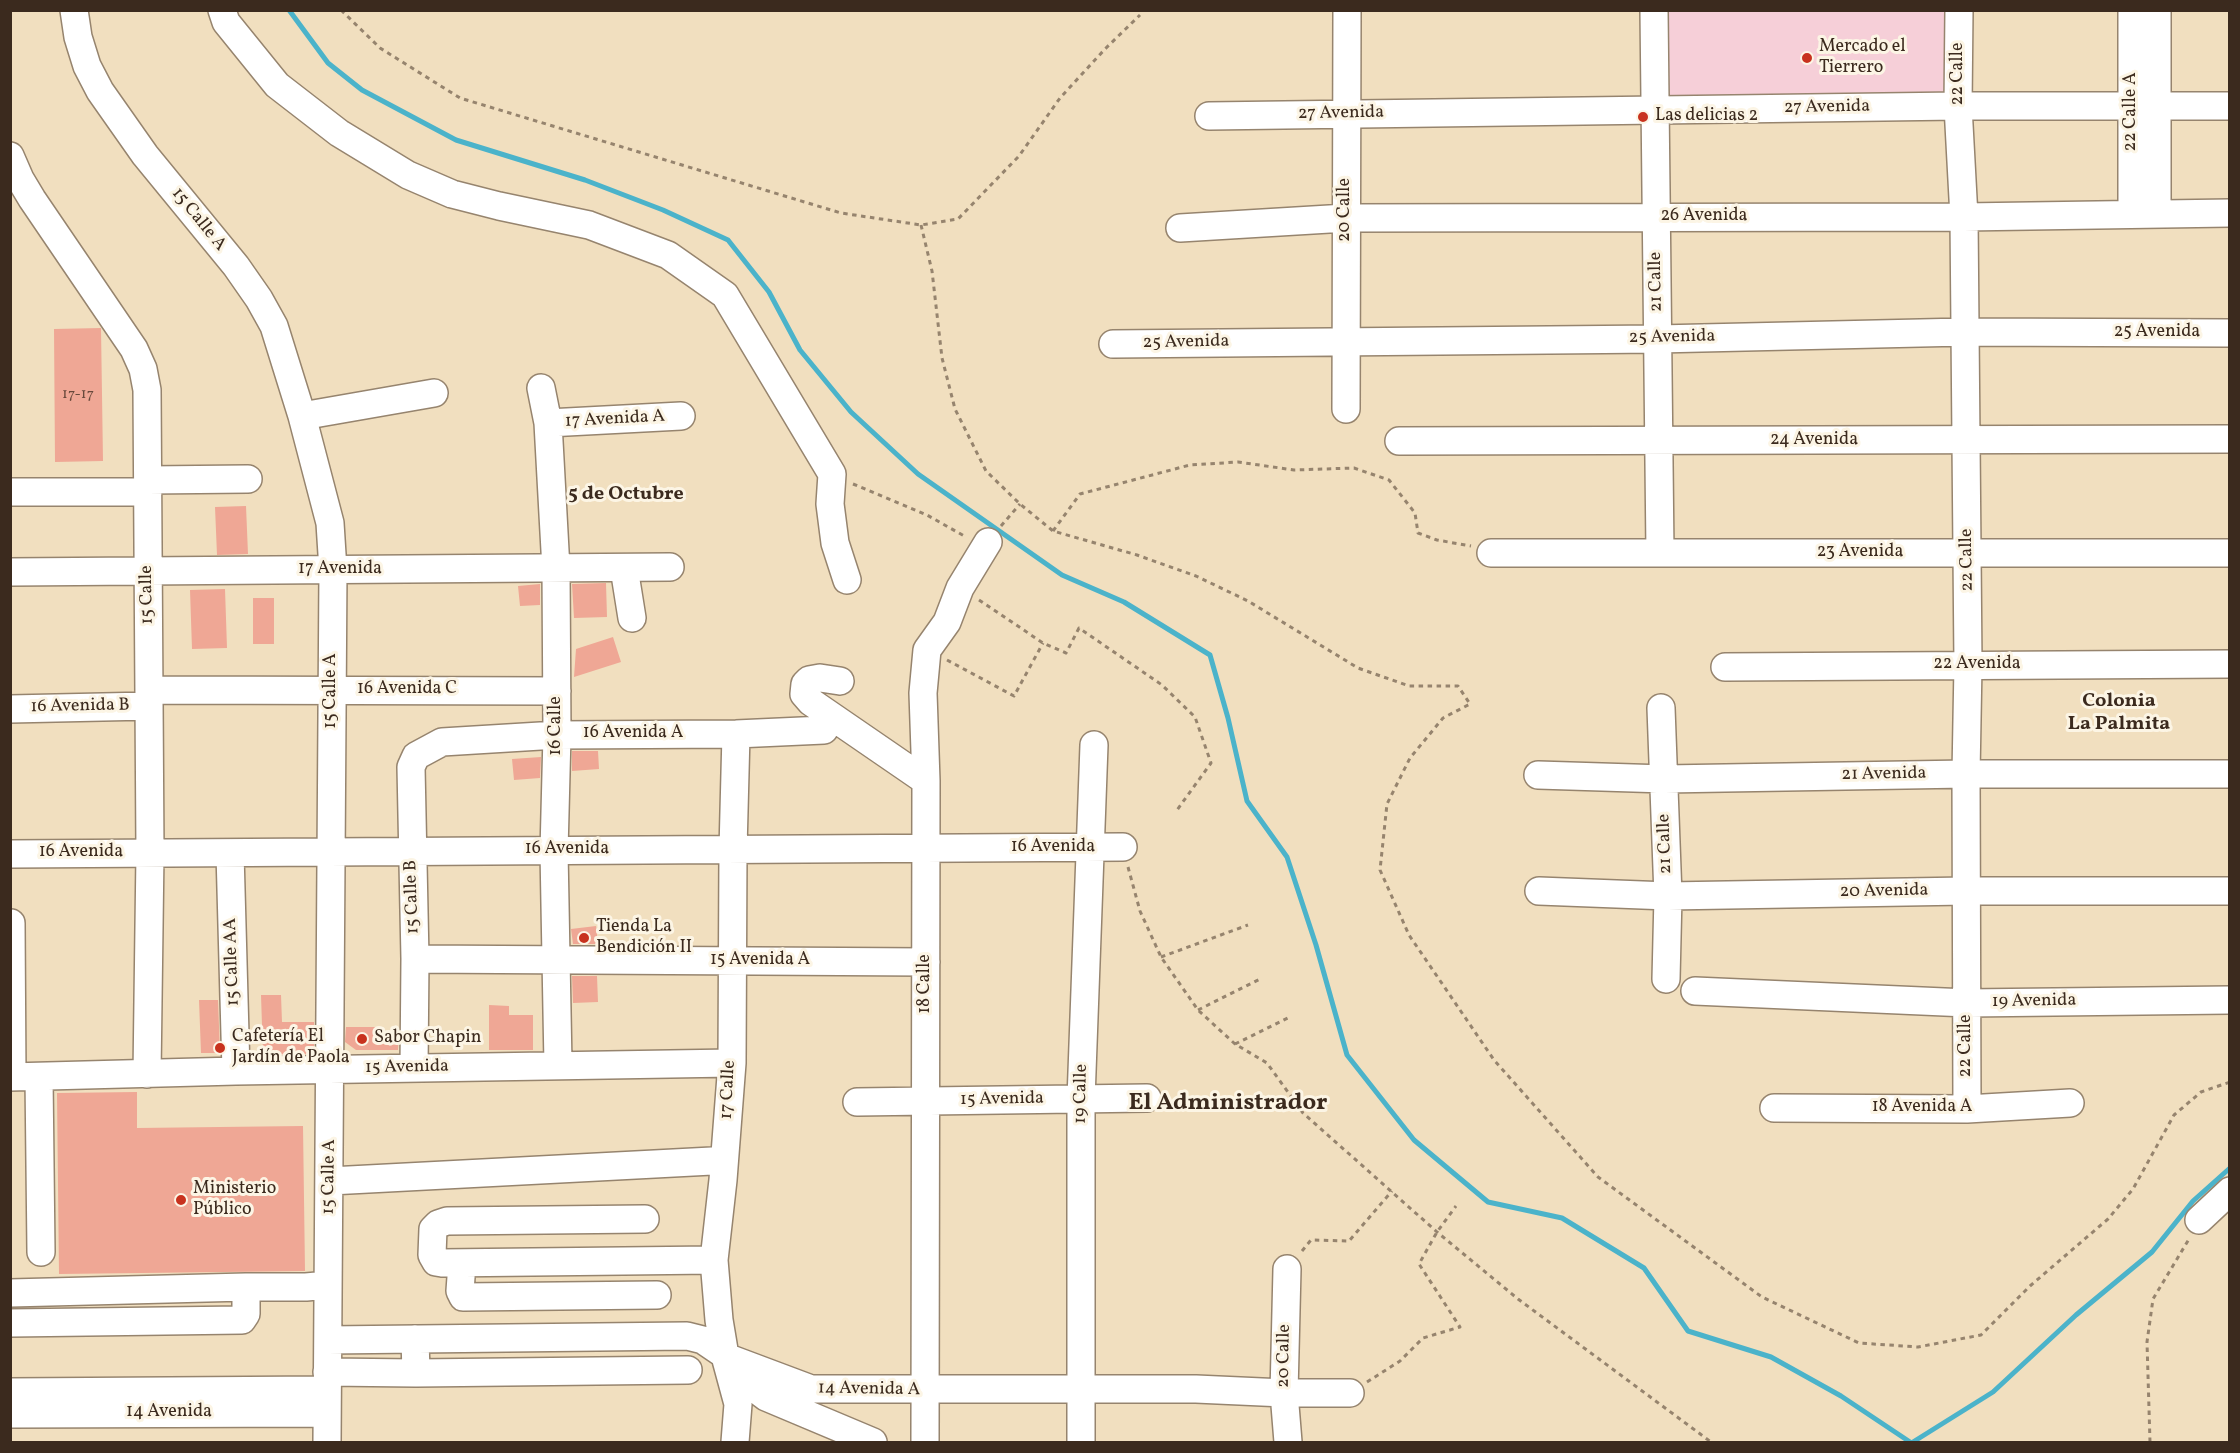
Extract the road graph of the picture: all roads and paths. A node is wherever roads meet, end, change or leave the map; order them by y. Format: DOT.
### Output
graph roads {
  1 [pos="74,10"];
  2 [pos="222,10"];
  3 [pos="340,10"];
  4 [pos="1347,10"];
  5 [pos="1654,10"];
  6 [pos="1959,10"];
  7 [pos="2132,10"];
  8 [pos="2157,10"];
  9 [pos="1140,15"];
  10 [pos="1959,106"];
  11 [pos="2144,106"];
  12 [pos="2229,106"];
  13 [pos="1655,110"];
  14 [pos="1346,114"];
  15 [pos="1209,116"];
  16 [pos="10,156"];
  17 [pos="2229,213"];
  18 [pos="2144,214"];
  19 [pos="1656,217"];
  20 [pos="1964,217"];
  21 [pos="1346,218"];
  22 [pos="921,225"];
  23 [pos="1180,228"];
  24 [pos="1964,332"];
  25 [pos="2229,333"];
  26 [pos="1658,339"];
  27 [pos="1346,342"];
  28 [pos="1113,344"];
  29 [pos="541,388"];
  30 [pos="434,393"];
  31 [pos="1346,409"];
  32 [pos="302,416"];
  33 [pos="681,416"];
  34 [pos="548,423"];
  35 [pos="2229,439"];
  36 [pos="1659,440"];
  37 [pos="1400,441"];
  38 [pos="1966,441"];
  39 [pos="832,474"];
  40 [pos="248,479"];
  41 [pos="148,486"];
  42 [pos="10,492"];
  43 [pos="1020,504"];
  44 [pos="1016,509"];
  45 [pos="1053,531"];
  46 [pos="986,544"];
  47 [pos="1491,553"];
  48 [pos="1660,553"];
  49 [pos="2229,553"];
  50 [pos="1968,554"];
  51 [pos="670,567"];
  52 [pos="624,568"];
  53 [pos="148,569"];
  54 [pos="556,569"];
  55 [pos="333,570"];
  56 [pos="10,572"];
  57 [pos="847,580"];
  58 [pos="960,588"];
  59 [pos="632,618"];
  60 [pos="1042,643"];
  61 [pos="927,650"];
  62 [pos="2229,664"];
  63 [pos="1968,665"];
  64 [pos="1725,667"];
  65 [pos="840,681"];
  66 [pos="332,690"];
  67 [pos="556,691"];
  68 [pos="149,698"];
  69 [pos="1661,708"];
  70 [pos="10,709"];
  71 [pos="824,730"];
  72 [pos="736,734"];
  73 [pos="557,735"];
  74 [pos="442,742"];
  75 [pos="1094,745"];
  76 [pos="1966,774"];
  77 [pos="2229,774"];
  78 [pos="1538,775"];
  79 [pos="1665,779"];
  80 [pos="926,781"];
  81 [pos="1176,810"];
  82 [pos="1123,847"];
  83 [pos="1090,848"];
  84 [pos="926,849"];
  85 [pos="554,850"];
  86 [pos="733,850"];
  87 [pos="411,851"];
  88 [pos="332,852"];
  89 [pos="150,853"];
  90 [pos="230,853"];
  91 [pos="10,854"];
  92 [pos="1539,891"];
  93 [pos="1966,891"];
  94 [pos="2229,891"];
  95 [pos="1668,896"];
  96 [pos="11,923"];
  97 [pos="1248,925"];
  98 [pos="1161,957"];
  99 [pos="415,959"];
  100 [pos="556,960"];
  101 [pos="732,961"];
  102 [pos="926,962"];
  103 [pos="1262,978"];
  104 [pos="1666,979"];
  105 [pos="1695,991"];
  106 [pos="2229,1000"];
  107 [pos="1967,1003"];
  108 [pos="1198,1010"];
  109 [pos="1290,1017"];
  110 [pos="1235,1044"];
  111 [pos="732,1063"];
  112 [pos="558,1065"];
  113 [pos="414,1068"];
  114 [pos="331,1069"];
  115 [pos="236,1071"];
  116 [pos="147,1074"];
  117 [pos="11,1077"];
  118 [pos="39,1077"];
  119 [pos="2229,1082"];
  120 [pos="1147,1098"];
  121 [pos="1081,1099"];
  122 [pos="925,1101"];
  123 [pos="857,1102"];
  124 [pos="2070,1103"];
  125 [pos="1774,1108"];
  126 [pos="1967,1109"];
  127 [pos="712,1161"];
  128 [pos="330,1176"];
  129 [pos="1392,1191"];
  130 [pos="2229,1191"];
  131 [pos="1456,1206"];
  132 [pos="645,1219"];
  133 [pos="2199,1220"];
  134 [pos="1437,1232"];
  135 [pos="41,1252"];
  136 [pos="714,1260"];
  137 [pos="462,1263"];
  138 [pos="1287,1269"];
  139 [pos="328,1285"];
  140 [pos="246,1287"];
  141 [pos="10,1293"];
  142 [pos="657,1296"];
  143 [pos="10,1323"];
  144 [pos="415,1339"];
  145 [pos="328,1340"];
  146 [pos="728,1357"];
  147 [pos="688,1370"];
  148 [pos="416,1373"];
  149 [pos="1081,1390"];
  150 [pos="925,1391"];
  151 [pos="10,1392"];
  152 [pos="327,1392"];
  153 [pos="1284,1393"];
  154 [pos="1350,1393"];
  155 [pos="10,1414"];
  156 [pos="327,1443"];
  157 [pos="735,1443"];
  158 [pos="873,1443"];
  159 [pos="925,1443"];
  160 [pos="1081,1443"];
  161 [pos="1288,1443"];
  162 [pos="1711,1443"];
  163 [pos="2150,1443"];
  1 -- 32 [label="street, 15 Calle A"];
  2 -- 39 [label="street"];
  3 -- 22 [label="path"];
  4 -- 14 [label="street, 20 Calle"];
  5 -- 13 [label="street, 21 Calle"];
  6 -- 10 [label="street, 22 Calle"];
  7 -- 11 [label="street, 22 Calle A"];
  8 -- 11 [label="street, 22 Calle A"];
  9 -- 22 [label="path"];
  10 -- 11 [label="street, 27 Avenida"];
  10 -- 13 [label="street, 27 Avenida"];
  10 -- 20 [label="street, 22 Calle"];
  11 -- 12 [label="street, 27 Avenida"];
  11 -- 18 [label="street, 22 Calle A"];
  13 -- 14 [label="street, 27 Avenida"];
  13 -- 19 [label="street, 21 Calle"];
  14 -- 15 [label="street, 27 Avenida"];
  14 -- 21 [label="street, 20 Calle"];
  16 -- 41 [label="street, 15 Calle"];
  17 -- 18 [label="street, 26 Avenida"];
  18 -- 20 [label="street, 26 Avenida"];
  19 -- 20 [label="street, 26 Avenida"];
  19 -- 21 [label="street, 26 Avenida"];
  19 -- 26 [label="street, 21 Calle"];
  20 -- 24 [label="street, 22 Calle"];
  21 -- 23 [label="street, 26 Avenida"];
  21 -- 27 [label="street, 20 Calle"];
  22 -- 43 [label="path"];
  24 -- 25 [label="street, 25 Avenida"];
  24 -- 26 [label="street, 25 Avenida"];
  24 -- 38 [label="street, 22 Calle"];
  26 -- 27 [label="street, 25 Avenida"];
  26 -- 36 [label="street, 21 Calle"];
  27 -- 28 [label="street, 25 Avenida"];
  27 -- 31 [label="street, 20 Calle"];
  29 -- 34 [label="street, 16 Calle"];
  30 -- 32 [label="street"];
  32 -- 55 [label="street, 15 Calle A"];
  33 -- 34 [label="street, 17 Avenida A"];
  34 -- 54 [label="street, 16 Calle"];
  35 -- 38 [label="street, 24 Avenida"];
  36 -- 37 [label="street, 24 Avenida"];
  36 -- 38 [label="street, 24 Avenida"];
  36 -- 48 [label="street, 21 Calle"];
  38 -- 50 [label="street, 22 Calle"];
  39 -- 46 [label="path"];
  39 -- 57 [label="street"];
  40 -- 41 [label="street"];
  41 -- 42 [label="street"];
  41 -- 53 [label="street, 15 Calle"];
  43 -- 44 [label="path"];
  43 -- 45 [label="path"];
  45 -- 47 [label="path"];
  45 -- 119 [label="path"];
  46 -- 58 [label="street"];
  47 -- 48 [label="street, 23 Avenida"];
  48 -- 50 [label="street, 23 Avenida"];
  49 -- 50 [label="street, 23 Avenida"];
  50 -- 63 [label="street, 22 Calle"];
  51 -- 52 [label="street, 17 Avenida"];
  52 -- 54 [label="street, 17 Avenida"];
  52 -- 59 [label="street"];
  53 -- 55 [label="street, 17 Avenida"];
  53 -- 56 [label="street, 17 Avenida"];
  53 -- 68 [label="street, 15 Calle"];
  54 -- 55 [label="street, 17 Avenida"];
  54 -- 67 [label="street, 16 Calle"];
  55 -- 66 [label="street, 15 Calle A"];
  58 -- 60 [label="path"];
  58 -- 61 [label="street"];
  60 -- 61 [label="path"];
  60 -- 81 [label="path"];
  61 -- 80 [label="street, 18 Calle"];
  62 -- 63 [label="street, 22 Avenida"];
  63 -- 64 [label="street, 22 Avenida"];
  63 -- 76 [label="street, 22 Calle"];
  65 -- 80 [label="street"];
  66 -- 67 [label="street, 16 Avenida C"];
  66 -- 68 [label="street, 16 Avenida C"];
  66 -- 88 [label="street, 15 Calle A"];
  67 -- 73 [label="street, 16 Calle"];
  68 -- 70 [label="street, 16 Avenida B"];
  68 -- 89 [label="street, 15 Calle"];
  69 -- 79 [label="street, 21 Calle"];
  71 -- 72 [label="street, 16 Avenida A"];
  72 -- 73 [label="street, 16 Avenida A"];
  72 -- 86 [label="street, 17 Calle"];
  73 -- 74 [label="street, 16 Avenida A"];
  73 -- 85 [label="street, 16 Calle"];
  74 -- 87 [label="street, 15 Calle B"];
  75 -- 83 [label="street, 19 Calle"];
  76 -- 77 [label="street, 21 Avenida"];
  76 -- 79 [label="street, 21 Avenida"];
  76 -- 93 [label="street, 22 Calle"];
  78 -- 79 [label="street, 21 Avenida"];
  79 -- 95 [label="street, 21 Calle"];
  80 -- 84 [label="street, 18 Calle"];
  82 -- 83 [label="street, 16 Avenida"];
  82 -- 98 [label="path"];
  83 -- 84 [label="street, 16 Avenida"];
  83 -- 121 [label="street, 19 Calle"];
  84 -- 86 [label="street, 16 Avenida"];
  84 -- 102 [label="street, 18 Calle"];
  85 -- 86 [label="street, 16 Avenida"];
  85 -- 87 [label="street, 16 Avenida"];
  85 -- 100 [label="street, 16 Calle"];
  86 -- 101 [label="street, 17 Calle"];
  87 -- 88 [label="street, 16 Avenida"];
  87 -- 99 [label="street, 15 Calle B"];
  88 -- 90 [label="street, 16 Avenida"];
  88 -- 114 [label="street, 15 Calle A"];
  89 -- 90 [label="street, 16 Avenida"];
  89 -- 91 [label="street, 16 Avenida"];
  89 -- 116 [label="street, 15 Calle"];
  90 -- 115 [label="street, 15 Calle AA"];
  92 -- 95 [label="street, 20 Avenida"];
  93 -- 94 [label="street, 20 Avenida"];
  93 -- 95 [label="street, 20 Avenida"];
  93 -- 107 [label="street, 22 Calle"];
  95 -- 104 [label="street, 21 Calle"];
  96 -- 117 [label="street"];
  97 -- 98 [label="path"];
  98 -- 108 [label="path"];
  99 -- 100 [label="street, 15 Avenida A"];
  99 -- 113 [label="street, 15 Calle B"];
  100 -- 101 [label="street, 15 Avenida A"];
  100 -- 112 [label="street, 16 Calle"];
  101 -- 102 [label="street, 15 Avenida A"];
  101 -- 111 [label="street, 17 Calle"];
  102 -- 122 [label="street, 18 Calle"];
  103 -- 108 [label="path"];
  105 -- 107 [label="street, 19 Avenida"];
  106 -- 107 [label="street, 19 Avenida"];
  107 -- 126 [label="street, 22 Calle"];
  108 -- 110 [label="path"];
  109 -- 110 [label="path"];
  110 -- 129 [label="path"];
  111 -- 112 [label="street, 15 Avenida"];
  111 -- 136 [label="street, 17 Calle"];
  112 -- 113 [label="street, 15 Avenida"];
  113 -- 114 [label="street, 15 Avenida"];
  114 -- 115 [label="street, 15 Avenida"];
  114 -- 128 [label="street, 15 Calle A"];
  115 -- 116 [label="street, 15 Avenida"];
  116 -- 118 [label="street, 15 Avenida"];
  117 -- 118 [label="street, 15 Avenida"];
  118 -- 135 [label="street"];
  120 -- 121 [label="street, 15 Avenida"];
  121 -- 122 [label="street, 15 Avenida"];
  121 -- 149 [label="street, 19 Calle"];
  122 -- 123 [label="street, 15 Avenida"];
  122 -- 150 [label="street, 18 Calle"];
  124 -- 126 [label="street, 18 Avenida A"];
  125 -- 126 [label="street, 18 Avenida A"];
  127 -- 128 [label="street"];
  128 -- 139 [label="street, 15 Calle A"];
  129 -- 134 [label="path"];
  129 -- 138 [label="path"];
  130 -- 133 [label="street"];
  131 -- 134 [label="path"];
  132 -- 137 [label="street"];
  133 -- 163 [label="path"];
  134 -- 154 [label="path"];
  134 -- 162 [label="path"];
  136 -- 137 [label="street"];
  136 -- 146 [label="street, 17 Calle"];
  137 -- 142 [label="street"];
  138 -- 153 [label="street, 20 Calle"];
  139 -- 140 [label="street"];
  139 -- 145 [label="street, 15 Calle A"];
  140 -- 141 [label="street"];
  140 -- 143 [label="street"];
  144 -- 145 [label="street, 14 Avenida A"];
  144 -- 146 [label="street, 14 Avenida A"];
  144 -- 148 [label="street"];
  145 -- 152 [label="street, 15 Calle A"];
  146 -- 150 [label="street, 14 Avenida A"];
  146 -- 157 [label="street, 17 Calle"];
  146 -- 158 [label="street"];
  147 -- 148 [label="street"];
  148 -- 152 [label="street"];
  149 -- 150 [label="street, 14 Avenida A"];
  149 -- 153 [label="street, 14 Avenida A"];
  149 -- 160 [label="street, 19 Calle"];
  150 -- 159 [label="street, 18 Calle"];
  151 -- 152 [label="street, 14 Avenida"];
  152 -- 155 [label="street, 14 Avenida"];
  152 -- 156 [label="street, 15 Calle A"];
  153 -- 154 [label="street, 14 Avenida A"];
  153 -- 161 [label="street, 20 Calle"];
}
